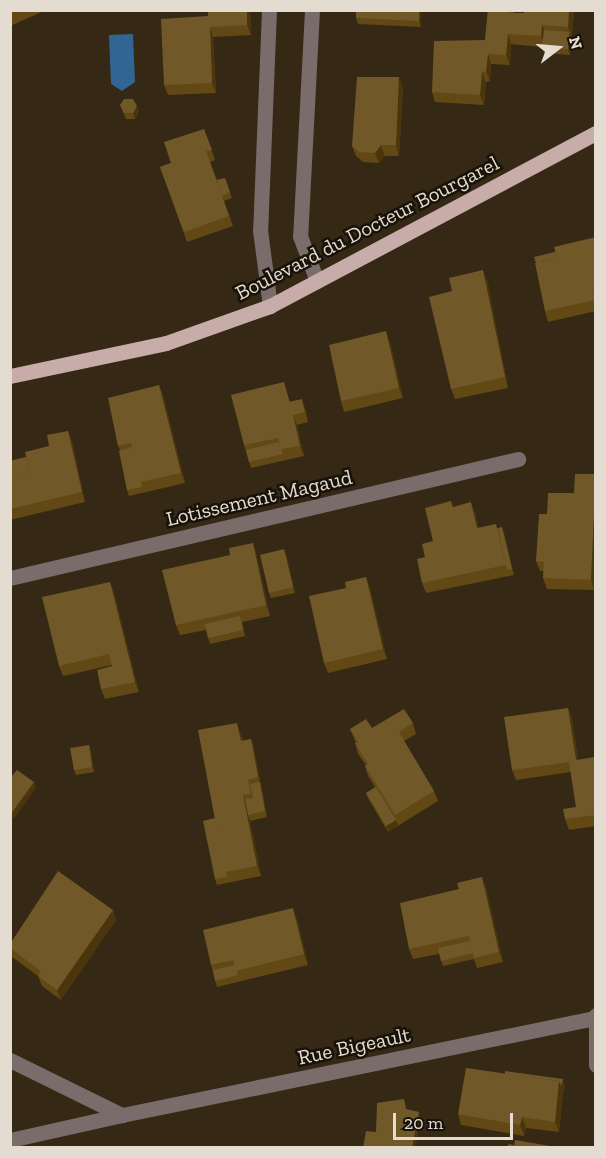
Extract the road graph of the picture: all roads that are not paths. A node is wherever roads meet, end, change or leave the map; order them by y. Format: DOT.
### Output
graph roads {
  1 [pos="269,10"];
  2 [pos="312,10"];
  3 [pos="596,133"];
  4 [pos="317,281"];
  5 [pos="270,306"];
  6 [pos="10,376"];
  7 [pos="518,459"];
  8 [pos="10,578"];
  9 [pos="595,1016"];
  10 [pos="10,1060"];
  11 [pos="596,1065"];
  12 [pos="122,1115"];
  13 [pos="10,1140"];
  1 -- 5 [label="street"];
  2 -- 4 [label="street"];
  3 -- 4 [label="main road, Boulevard du Docteur Bourgarel"];
  4 -- 5 [label="main road, Boulevard du Docteur Bourgarel"];
  5 -- 6 [label="main road, Boulevard du Docteur Bourgarel"];
  7 -- 8 [label="street, Lotissement Magaud"];
  9 -- 11 [label="street"];
  9 -- 12 [label="street, Rue Bigeault"];
  10 -- 12 [label="street"];
  12 -- 13 [label="street, Rue Bigeault"];
}
